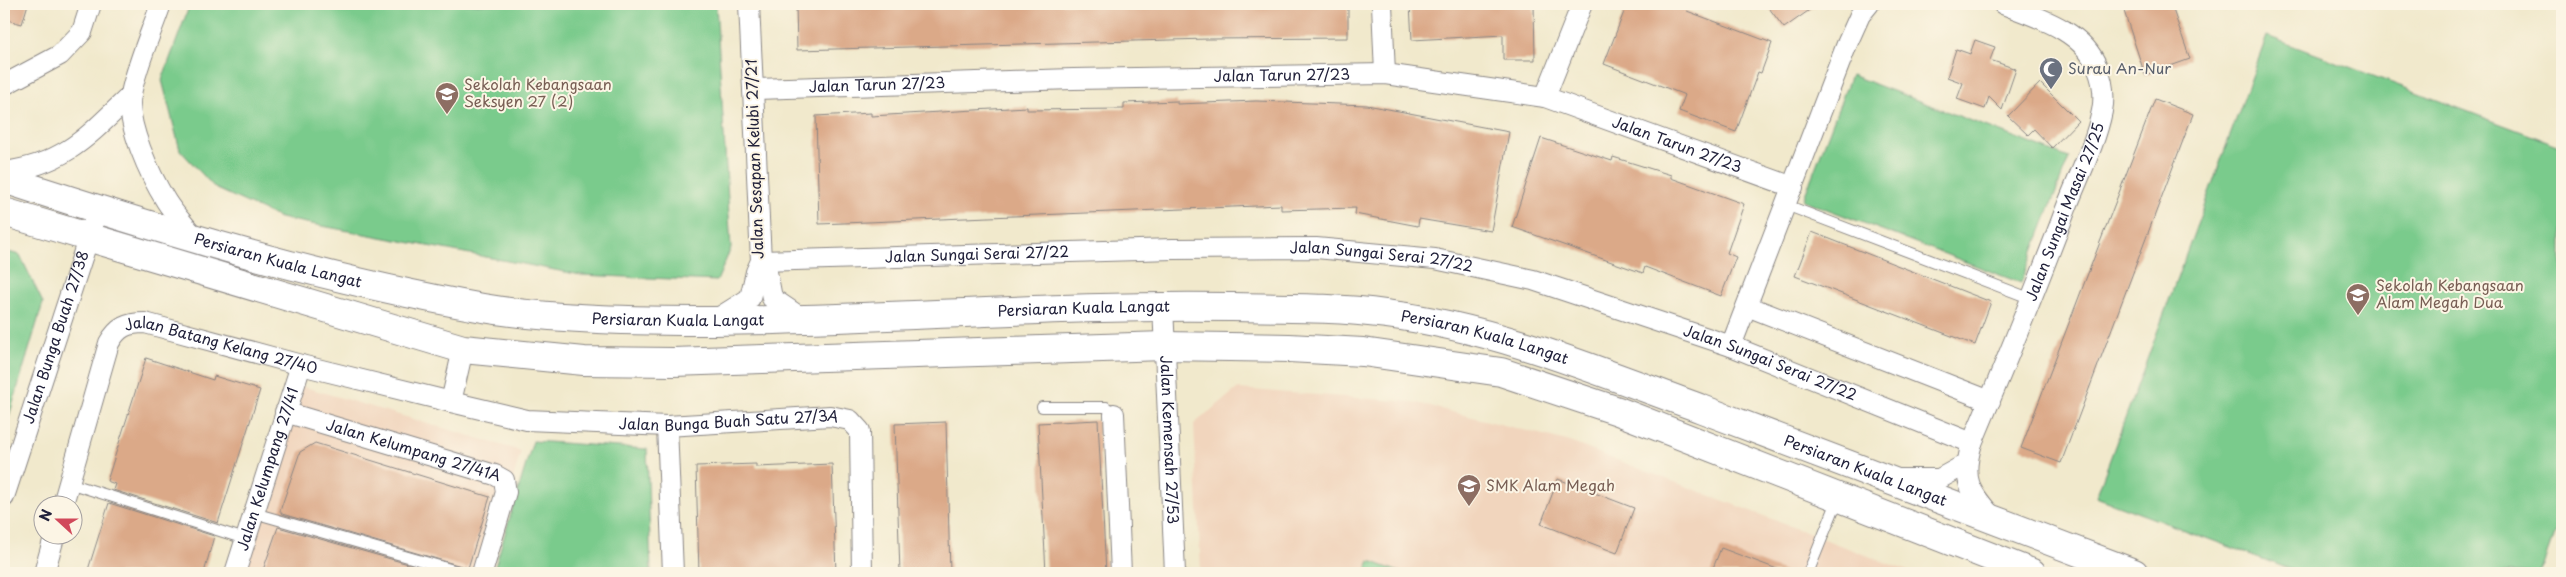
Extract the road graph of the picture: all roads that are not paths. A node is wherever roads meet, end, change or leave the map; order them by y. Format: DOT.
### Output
graph roads {
  1 [pos="91,4"];
  2 [pos="161,4"];
  3 [pos="749,4"];
  4 [pos="1382,4"];
  5 [pos="1582,4"];
  6 [pos="1869,4"];
  7 [pos="2003,4"];
  8 [pos="1385,74"];
  9 [pos="4,85"];
  10 [pos="753,89"];
  11 [pos="131,96"];
  12 [pos="1545,97"];
  13 [pos="4,172"];
  14 [pos="4,179"];
  15 [pos="1790,196"];
  16 [pos="98,208"];
  17 [pos="4,212"];
  18 [pos="61,229"];
  19 [pos="194,237"];
  20 [pos="89,238"];
  21 [pos="761,262"];
  22 [pos="76,276"];
  23 [pos="2032,299"];
  24 [pos="1163,306"];
  25 [pos="1747,306"];
  26 [pos="803,319"];
  27 [pos="713,321"];
  28 [pos="1164,346"];
  29 [pos="1731,346"];
  30 [pos="463,349"];
  31 [pos="300,365"];
  32 [pos="1990,401"];
  33 [pos="451,402"];
  34 [pos="1042,406"];
  35 [pos="285,412"];
  36 [pos="1114,414"];
  37 [pos="667,426"];
  38 [pos="1972,443"];
  39 [pos="1966,464"];
  40 [pos="1888,479"];
  41 [pos="69,483"];
  42 [pos="66,494"];
  43 [pos="4,497"];
  44 [pos="1838,498"];
  45 [pos="254,513"];
  46 [pos="1997,522"];
  47 [pos="245,539"];
  48 [pos="52,544"];
  49 [pos="2007,568"];
  50 [pos="44,573"];
  51 [pos="235,573"];
  52 [pos="464,573"];
  53 [pos="482,573"];
  54 [pos="673,573"];
  55 [pos="862,573"];
  56 [pos="1121,573"];
  57 [pos="1175,573"];
  58 [pos="1808,573"];
  59 [pos="2032,573"];
  60 [pos="2134,573"];
  1 -- 9 [label="street"];
  2 -- 11 [label="street"];
  3 -- 10 [label="street, Jalan Sesapan Kelubi 27/21"];
  4 -- 8 [label="street"];
  5 -- 12 [label="street"];
  6 -- 15 [label="street"];
  7 -- 23 [label="street, Jalan Sungai Masai 27/25"];
  8 -- 10 [label="street, Jalan Tarun 27/23"];
  8 -- 12 [label="street, Jalan Tarun 27/23"];
  10 -- 21 [label="street, Jalan Sesapan Kelubi 27/21"];
  11 -- 13 [label="street"];
  11 -- 19 [label="street"];
  12 -- 15 [label="street, Jalan Tarun 27/23"];
  14 -- 16 [label="main road, Persiaran Kuala Langat"];
  15 -- 23 [label="lane"];
  15 -- 25 [label="street"];
  16 -- 19 [label="main road, Persiaran Kuala Langat"];
  16 -- 20 [label="street, Jalan Bunga Buah 27/38"];
  17 -- 18 [label="main road, Persiaran Kuala Langat"];
  18 -- 20 [label="main road, Persiaran Kuala Langat"];
  18 -- 22 [label="street"];
  19 -- 27 [label="main road, Persiaran Kuala Langat"];
  20 -- 22 [label="street, Jalan Bunga Buah 27/38"];
  20 -- 30 [label="main road, Persiaran Kuala Langat"];
  21 -- 26 [label="street"];
  21 -- 27 [label="street, Jalan Sesapan Kelubi 27/21"];
  21 -- 29 [label="street, Jalan Sungai Serai 27/22"];
  22 -- 43 [label="street, Jalan Bunga Buah 27/38"];
  23 -- 32 [label="street, Jalan Sungai Masai 27/25"];
  24 -- 26 [label="main road, Persiaran Kuala Langat"];
  24 -- 28 [label="street, Jalan Kemensah 27/53"];
  24 -- 40 [label="main road, Persiaran Kuala Langat"];
  25 -- 29 [label="street"];
  25 -- 32 [label="street"];
  26 -- 27 [label="main road, Persiaran Kuala Langat"];
  28 -- 30 [label="main road, Persiaran Kuala Langat"];
  28 -- 44 [label="main road, Persiaran Kuala Langat"];
  28 -- 57 [label="street, Jalan Kemensah 27/53"];
  29 -- 38 [label="street, Jalan Sungai Serai 27/22"];
  30 -- 33 [label="street"];
  31 -- 33 [label="street, Jalan Batang Kelang 27/40"];
  31 -- 35 [label="street, Jalan Kelumpang 27/41"];
  31 -- 41 [label="street, Jalan Batang Kelang 27/40"];
  32 -- 38 [label="street, Jalan Sungai Masai 27/25"];
  33 -- 37 [label="street, Jalan Bunga Buah Satu 27/3A"];
  34 -- 36 [label="lane"];
  35 -- 45 [label="street, Jalan Kelumpang 27/41"];
  35 -- 53 [label="street, Jalan Kelumpang 27/41A"];
  36 -- 56 [label="street"];
  37 -- 54 [label="street"];
  37 -- 55 [label="street, Jalan Bunga Buah Satu 27/3A"];
  38 -- 39 [label="street, Jalan Sungai Masai 27/25"];
  39 -- 40 [label="street"];
  39 -- 46 [label="street, Jalan Sungai Masai 27/25"];
  40 -- 46 [label="main road, Persiaran Kuala Langat"];
  41 -- 42 [label="street, Jalan Batang Kelang 27/40"];
  41 -- 47 [label="lane"];
  44 -- 49 [label="main road, Persiaran Kuala Langat"];
  44 -- 58 [label="lane"];
  45 -- 47 [label="street, Jalan Kelumpang 27/41"];
  45 -- 52 [label="lane"];
  46 -- 60 [label="main road, Persiaran Kuala Langat"];
  47 -- 51 [label="street, Jalan Kelumpang 27/41"];
  48 -- 50 [label="street"];
  49 -- 59 [label="main road, Persiaran Kuala Langat"];
}
